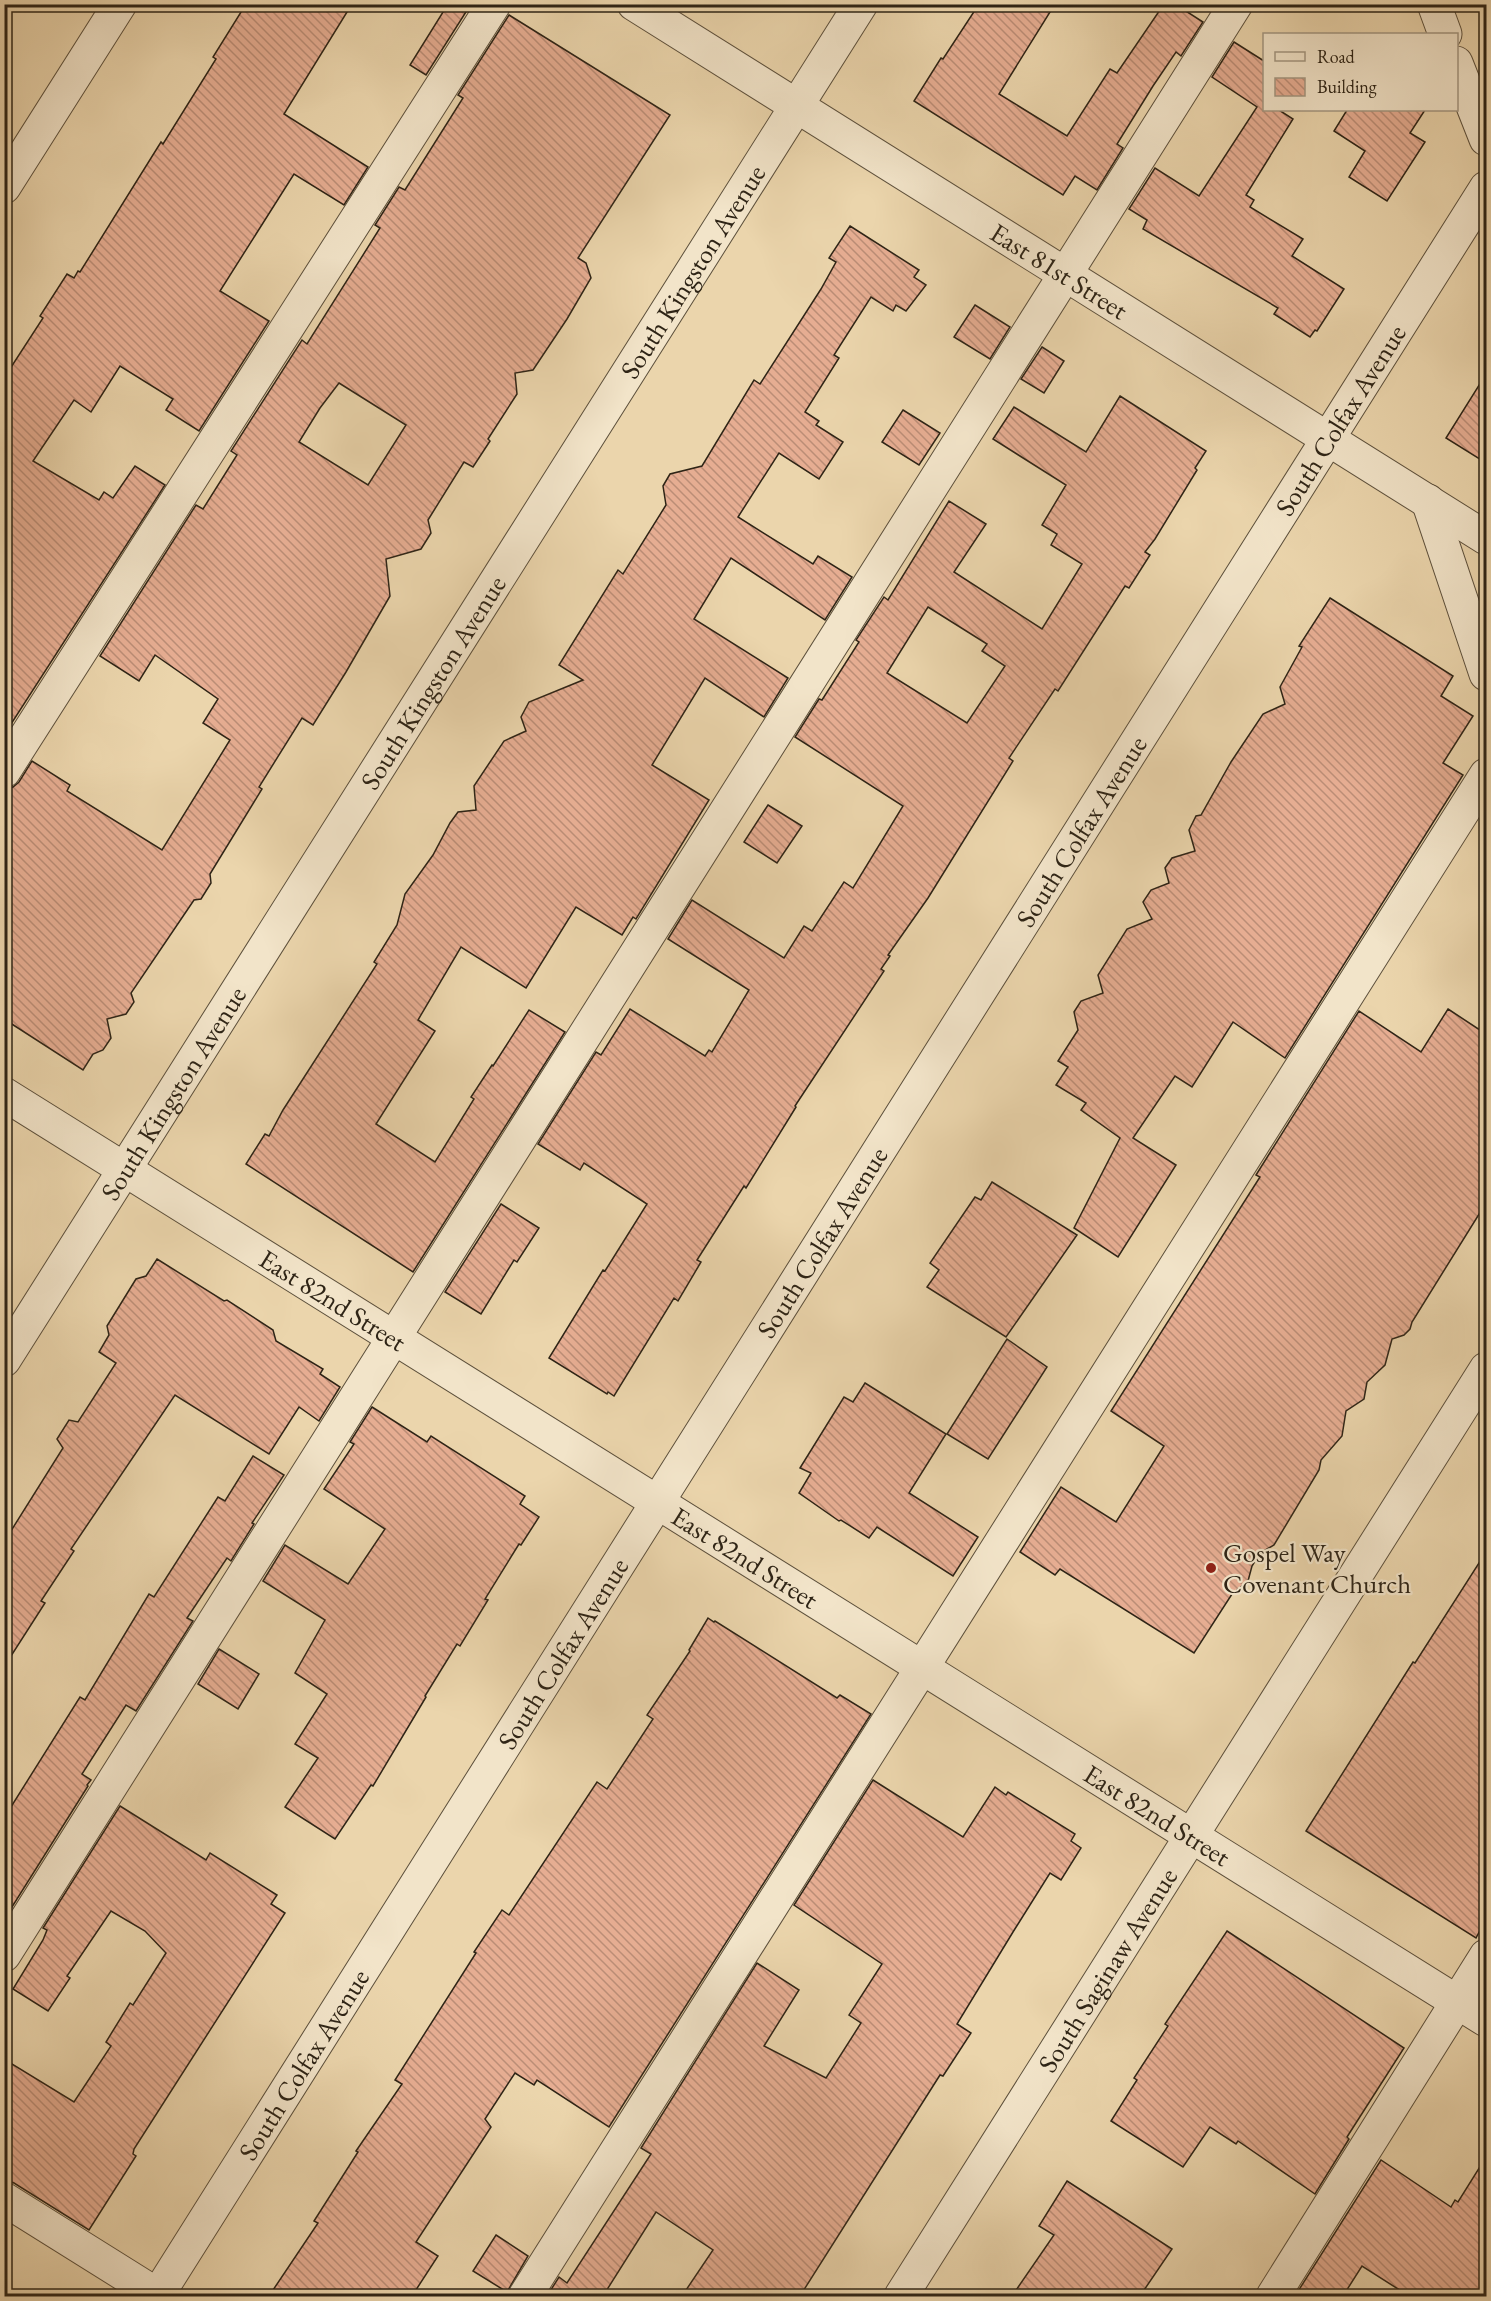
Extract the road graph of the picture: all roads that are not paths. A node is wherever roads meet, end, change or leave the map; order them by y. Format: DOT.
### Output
graph roads {
  1 [pos="120,4"];
  2 [pos="494,4"];
  3 [pos="634,4"];
  4 [pos="861,4"];
  5 [pos="1236,4"];
  6 [pos="1434,4"];
  7 [pos="1445,33"];
  8 [pos="1458,68"];
  9 [pos="796,107"];
  10 [pos="1486,139"];
  11 [pos="4,187"];
  12 [pos="1486,188"];
  13 [pos="1065,275"];
  14 [pos="1328,439"];
  15 [pos="1428,501"];
  16 [pos="1486,538"];
  17 [pos="1486,674"];
  18 [pos="4,771"];
  19 [pos="1486,775"];
  20 [pos="4,1094"];
  21 [pos="125,1170"];
  22 [pos="394,1337"];
  23 [pos="4,1360"];
  24 [pos="1486,1369"];
  25 [pos="658,1502"];
  26 [pos="923,1668"];
  27 [pos="1192,1836"];
  28 [pos="4,1955"];
  29 [pos="1486,1956"];
  30 [pos="1458,2002"];
  31 [pos="1486,2020"];
  32 [pos="4,2199"];
  33 [pos="158,2296"];
  34 [pos="525,2296"];
  35 [pos="902,2296"];
  36 [pos="1273,2296"];
  1 -- 11 [label="street"];
  2 -- 18 [label="street"];
  3 -- 9 [label="street, East 81st Street"];
  4 -- 9 [label="street, South Kingston Avenue"];
  5 -- 13 [label="street"];
  6 -- 7 [label="street"];
  8 -- 10 [label="street"];
  9 -- 13 [label="street, East 81st Street"];
  9 -- 21 [label="street, South Kingston Avenue"];
  12 -- 14 [label="street, South Colfax Avenue"];
  13 -- 14 [label="street, East 81st Street"];
  13 -- 22 [label="street"];
  14 -- 15 [label="street, East 81st Street"];
  14 -- 25 [label="street, South Colfax Avenue"];
  15 -- 16 [label="street, East 81st Street"];
  15 -- 17 [label="street"];
  19 -- 26 [label="street"];
  20 -- 21 [label="street, East 82nd Street"];
  21 -- 22 [label="street, East 82nd Street"];
  21 -- 23 [label="street, South Kingston Avenue"];
  22 -- 25 [label="street, East 82nd Street"];
  22 -- 28 [label="street"];
  24 -- 27 [label="street, South Saginaw Avenue"];
  25 -- 26 [label="street, East 82nd Street"];
  25 -- 33 [label="street, South Colfax Avenue"];
  26 -- 27 [label="street, East 82nd Street"];
  26 -- 34 [label="street"];
  27 -- 30 [label="street, East 82nd Street"];
  27 -- 35 [label="street, South Saginaw Avenue"];
  29 -- 30 [label="street"];
  30 -- 31 [label="street, East 82nd Street"];
  30 -- 36 [label="street"];
  32 -- 33 [label="street"];
}
